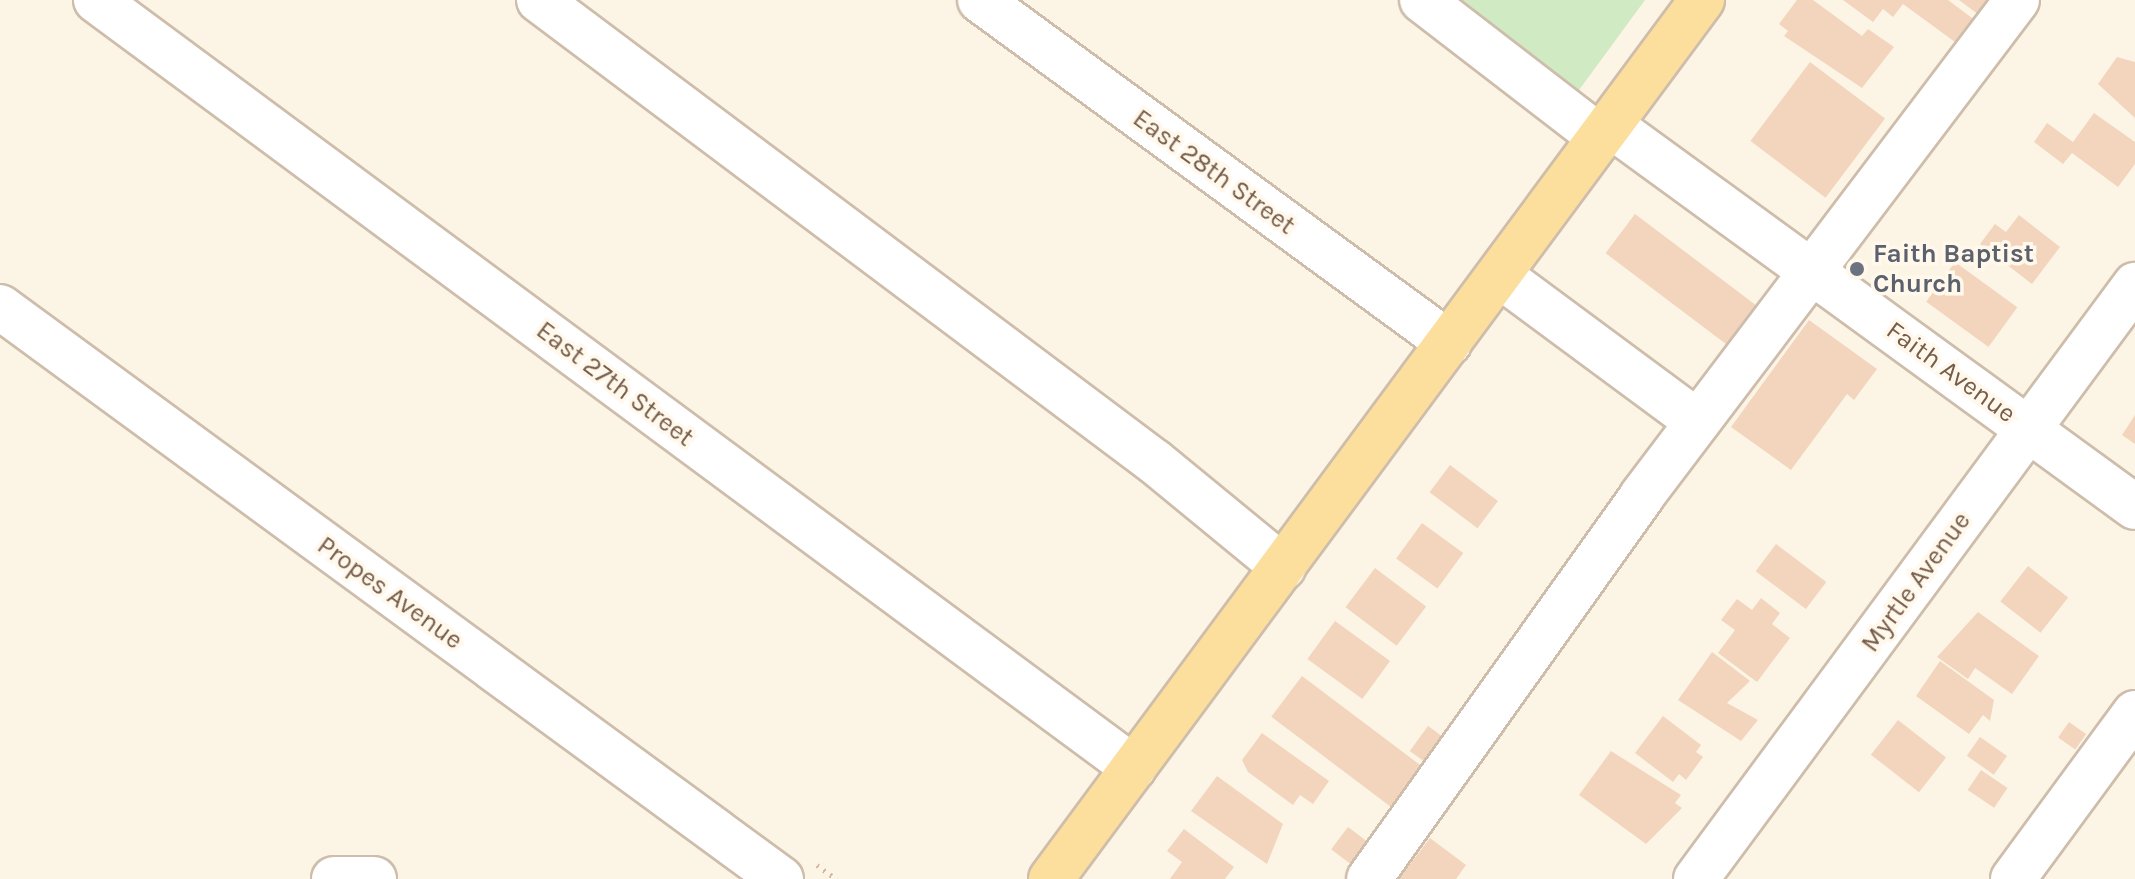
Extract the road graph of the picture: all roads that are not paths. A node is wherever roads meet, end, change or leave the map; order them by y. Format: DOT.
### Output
graph roads {
  1 [pos="96,0"];
  2 [pos="539,0"];
  3 [pos="980,0"];
  4 [pos="1422,0"];
  5 [pos="1702,0"];
  6 [pos="2017,0"];
  7 [pos="1606,132"];
  8 [pos="1812,271"];
  9 [pos="1499,275"];
  10 [pos="2135,285"];
  11 [pos="0,307"];
  12 [pos="1449,343"];
  13 [pos="1698,422"];
  14 [pos="2029,429"];
  15 [pos="2135,507"];
  16 [pos="1283,567"];
  17 [pos="2135,713"];
  18 [pos="1134,768"];
  19 [pos="781,879"];
  20 [pos="1051,879"];
  21 [pos="1369,879"];
  22 [pos="1696,879"];
  23 [pos="2013,879"];
  1 -- 18 [label="street, East 27th Street"];
  2 -- 16 [label="street"];
  3 -- 12 [label="street, East 28th Street"];
  4 -- 7 [label="street, Faith Avenue"];
  5 -- 7 [label="main road"];
  6 -- 8 [label="street"];
  7 -- 8 [label="street, Faith Avenue"];
  7 -- 9 [label="main road"];
  8 -- 13 [label="street"];
  8 -- 14 [label="street, Faith Avenue"];
  9 -- 12 [label="main road"];
  9 -- 13 [label="street"];
  10 -- 14 [label="street, Myrtle Avenue"];
  11 -- 19 [label="street, Propes Avenue"];
  12 -- 16 [label="main road"];
  13 -- 21 [label="street"];
  14 -- 15 [label="street, Faith Avenue"];
  14 -- 22 [label="street, Myrtle Avenue"];
  16 -- 18 [label="main road"];
  17 -- 23 [label="street"];
  18 -- 20 [label="main road"];
}
